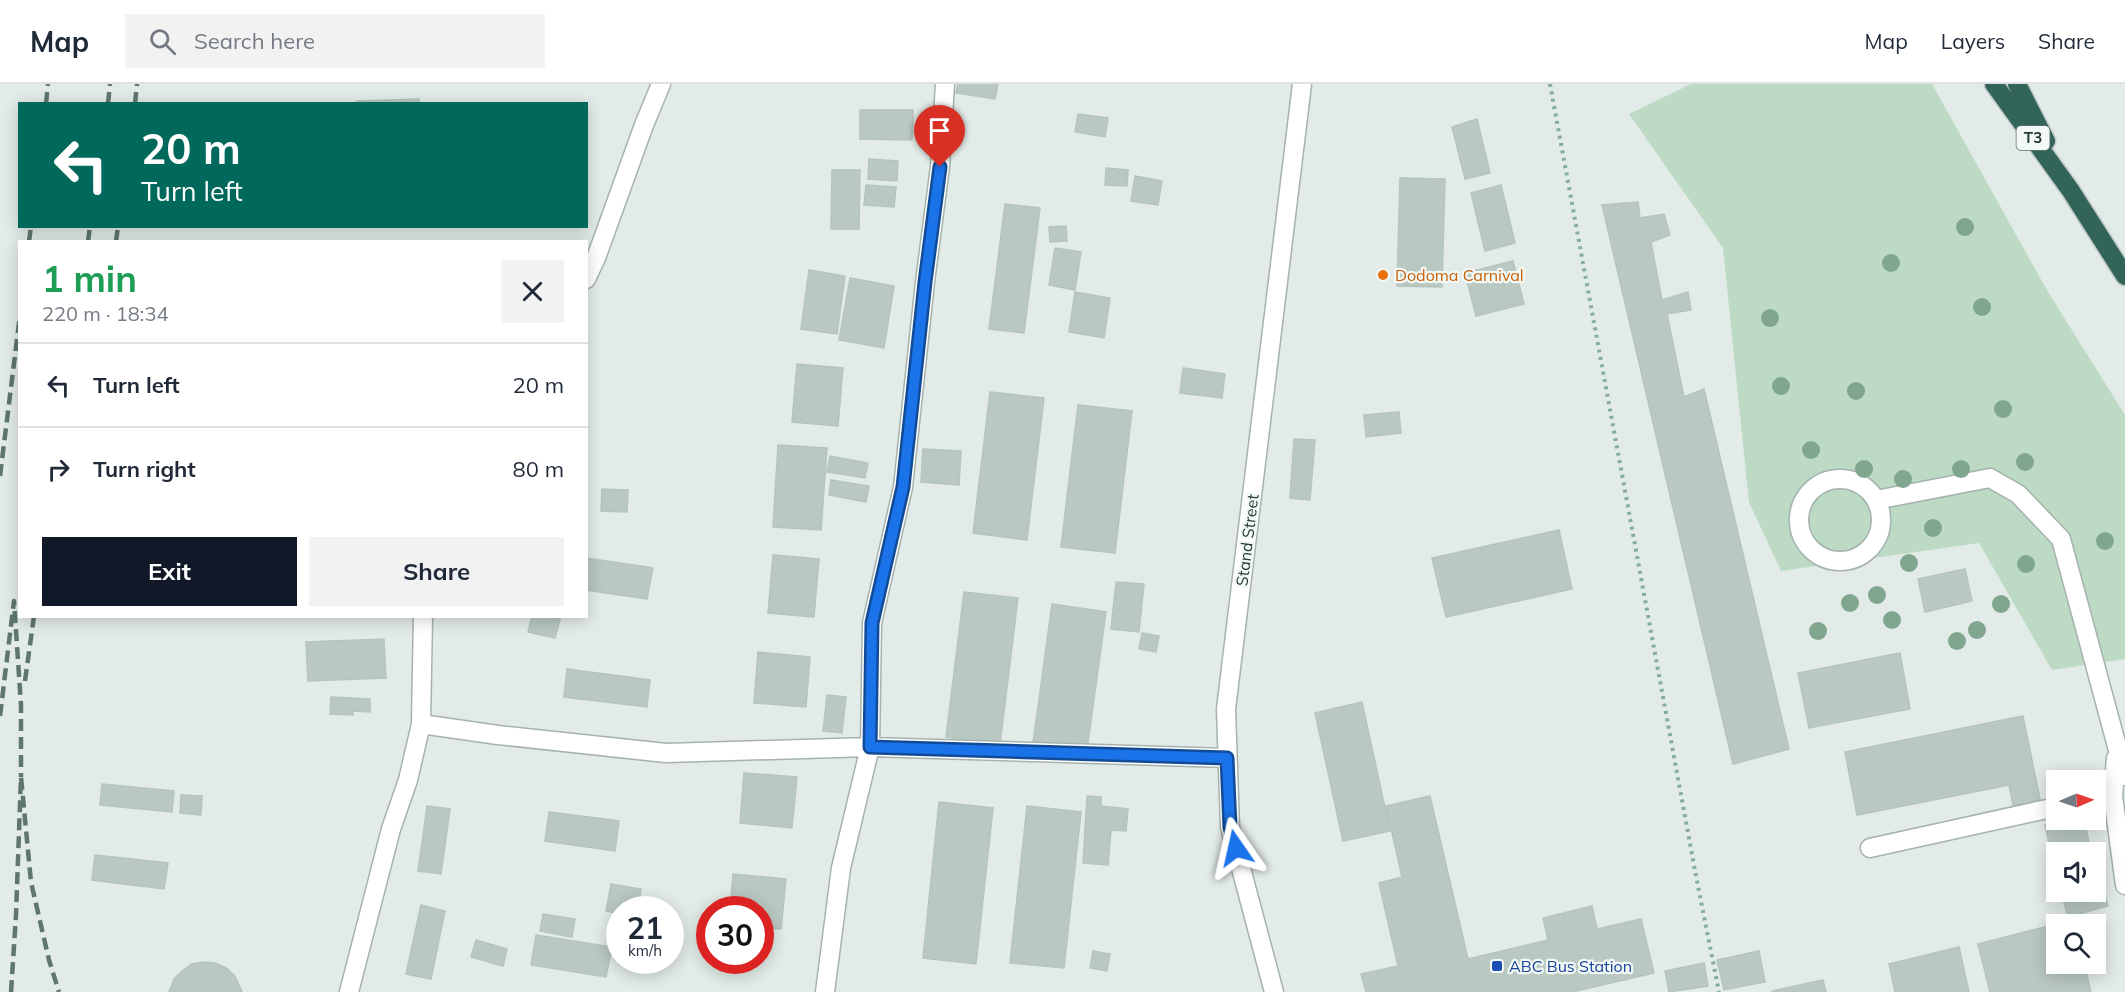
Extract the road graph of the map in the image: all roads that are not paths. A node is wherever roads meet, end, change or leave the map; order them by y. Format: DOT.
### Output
graph roads {
  1 [pos="662,84"];
  2 [pos="945,84"];
  3 [pos="1302,84"];
  4 [pos="1994,84"];
  5 [pos="2017,84"];
  6 [pos="2072,191"];
  7 [pos="588,274"];
  8 [pos="2125,276"];
  9 [pos="1876,500"];
  10 [pos="423,618"];
  11 [pos="2118,720"];
  12 [pos="421,724"];
  13 [pos="2117,744"];
  14 [pos="870,747"];
  15 [pos="1227,758"];
  16 [pos="2125,776"];
  17 [pos="2106,789"];
  18 [pos="2106,805"];
  19 [pos="2046,809"];
  20 [pos="1870,848"];
  21 [pos="2125,885"];
  22 [pos="349,992"];
  23 [pos="825,992"];
  24 [pos="1274,992"];
  1 -- 7 [label="street"];
  2 -- 14 [label="street"];
  3 -- 15 [label="street, Stand Street"];
  4 -- 6 [label="highway, T3"];
  5 -- 6 [label="highway, T3"];
  6 -- 8 [label="highway, T3"];
  9 -- 9 [label="street"];
  9 -- 11 [label="street"];
  10 -- 12 [label="street"];
  11 -- 13 [label="street"];
  12 -- 14 [label="street"];
  12 -- 22 [label="street"];
  13 -- 16 [label="street"];
  13 -- 17 [label="street"];
  14 -- 15 [label="street"];
  14 -- 23 [label="street"];
  15 -- 24 [label="street, Stand Street"];
  18 -- 21 [label="street"];
  19 -- 20 [label="street"];
}
